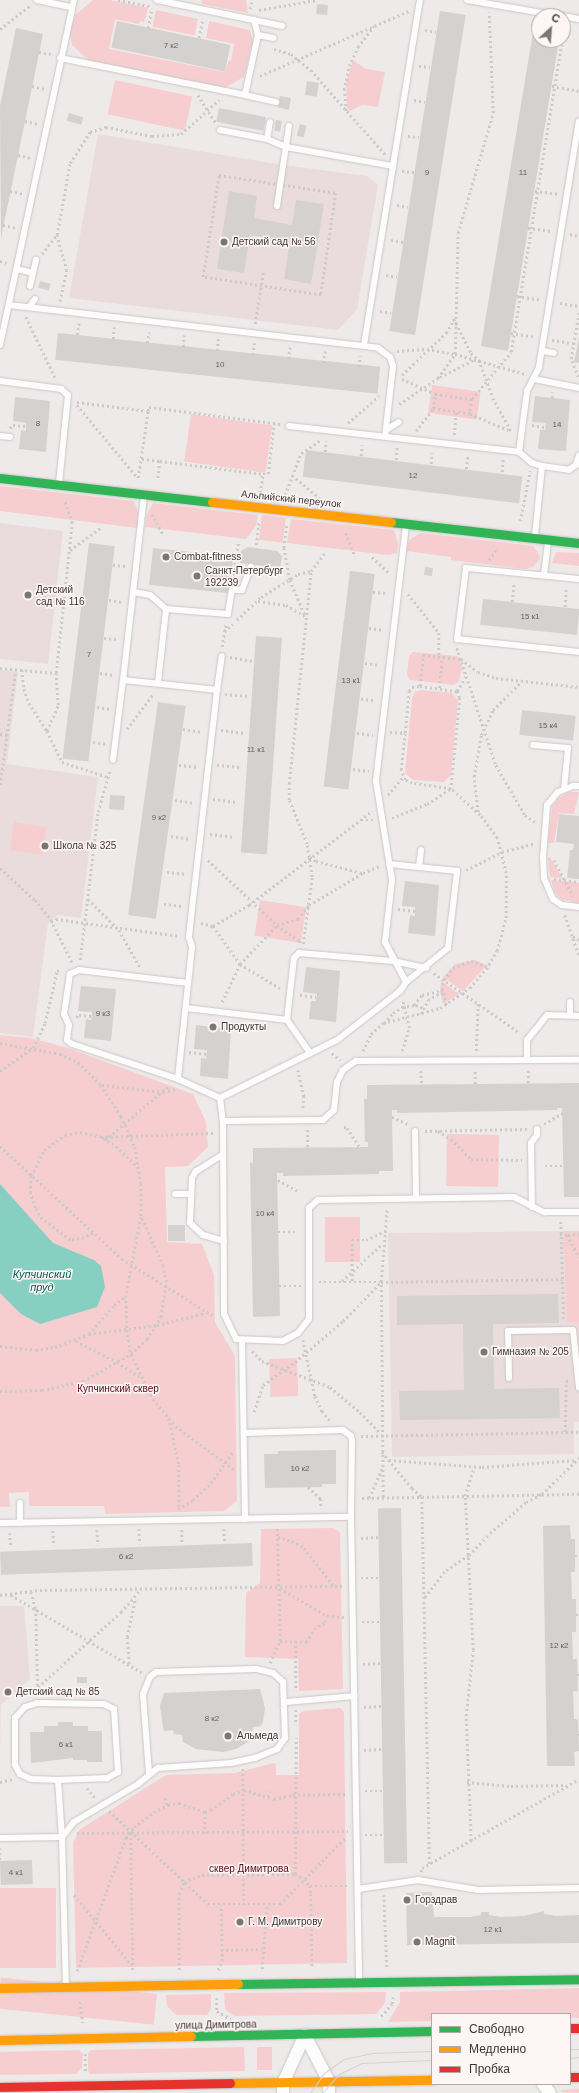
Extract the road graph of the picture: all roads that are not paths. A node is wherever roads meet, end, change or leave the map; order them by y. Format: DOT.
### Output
graph roads {
  1 [pos="37,0"];
  2 [pos="74,0"];
  3 [pos="155,0"];
  4 [pos="467,0"];
  5 [pos="420,2"];
  6 [pos="71,6"];
  7 [pos="531,11"];
  8 [pos="254,20"];
  9 [pos="282,26"];
  10 [pos="274,38"];
  11 [pos="258,39"];
  12 [pos="60,58"];
  13 [pos="245,95"];
  14 [pos="276,102"];
  15 [pos="579,121"];
  16 [pos="270,122"];
  17 [pos="289,126"];
  18 [pos="220,130"];
  19 [pos="267,139"];
  20 [pos="286,147"];
  21 [pos="393,166"];
  22 [pos="277,206"];
  23 [pos="36,260"];
  24 [pos="16,269"];
  25 [pos="33,273"];
  26 [pos="30,286"];
  27 [pos="35,299"];
  28 [pos="9,305"];
  29 [pos="29,307"];
  30 [pos="0,345"];
  31 [pos="364,345"];
  32 [pos="542,351"];
  33 [pos="554,353"];
  34 [pos="534,379"];
  35 [pos="0,381"];
  36 [pos="579,388"];
  37 [pos="399,422"];
  38 [pos="289,426"];
  39 [pos="386,433"];
  40 [pos="0,436"];
  41 [pos="10,437"];
  42 [pos="519,452"];
  43 [pos="579,455"];
  44 [pos="542,466"];
  45 [pos="0,478"];
  46 [pos="60,489"];
  47 [pos="144,494"];
  48 [pos="406,523"];
  49 [pos="534,538"];
  50 [pos="548,540"];
  51 [pos="579,543"];
  52 [pos="251,567"];
  53 [pos="544,575"];
  54 [pos="579,579"];
  55 [pos="134,592"];
  56 [pos="166,609"];
  57 [pos="579,652"];
  58 [pos="222,656"];
  59 [pos="124,680"];
  60 [pos="157,685"];
  61 [pos="217,691"];
  62 [pos="533,745"];
  63 [pos="113,760"];
  64 [pos="579,786"];
  65 [pos="564,788"];
  66 [pos="421,850"];
  67 [pos="389,864"];
  68 [pos="419,867"];
  69 [pos="579,908"];
  70 [pos="393,961"];
  71 [pos="426,968"];
  72 [pos="406,982"];
  73 [pos="188,983"];
  74 [pos="570,1002"];
  75 [pos="186,1008"];
  76 [pos="570,1015"];
  77 [pos="579,1016"];
  78 [pos="287,1020"];
  79 [pos="310,1053"];
  80 [pos="527,1059"];
  81 [pos="579,1060"];
  82 [pos="178,1079"];
  83 [pos="220,1098"];
  84 [pos="223,1121"];
  85 [pos="537,1129"];
  86 [pos="415,1131"];
  87 [pos="222,1155"];
  88 [pos="175,1194"];
  89 [pos="191,1194"];
  90 [pos="416,1198"];
  91 [pos="532,1207"];
  92 [pos="579,1212"];
  93 [pos="224,1241"];
  94 [pos="242,1341"];
  95 [pos="578,1377"];
  96 [pos="509,1378"];
  97 [pos="579,1388"];
  98 [pos="244,1433"];
  99 [pos="20,1504"];
  100 [pos="351,1517"];
  101 [pos="245,1519"];
  102 [pos="0,1523"];
  103 [pos="20,1523"];
  104 [pos="355,1696"];
  105 [pos="286,1702"];
  106 [pos="149,1772"];
  107 [pos="58,1780"];
  108 [pos="62,1837"];
  109 [pos="0,1838"];
  110 [pos="579,1888"];
  111 [pos="358,1889"];
  112 [pos="579,1980"];
  113 [pos="359,1982"];
  114 [pos="66,1987"];
  115 [pos="0,1988"];
  116 [pos="431,2031"];
  117 [pos="305,2035"];
  118 [pos="0,2040"];
  119 [pos="431,2080"];
  120 [pos="544,2085"];
  121 [pos="0,2087"];
  122 [pos="329,2087"];
  123 [pos="283,2088"];
  124 [pos="140,2089"];
  125 [pos="24,2090"];
  126 [pos="550,2093"];
  1 -- 6 [label="lane"];
  2 -- 6 [label="lane"];
  3 -- 8 [label="lane"];
  4 -- 7 [label="lane"];
  5 -- 21 [label="lane"];
  6 -- 12 [label="lane"];
  8 -- 9 [label="lane"];
  8 -- 11 [label="lane"];
  10 -- 11 [label="lane"];
  11 -- 13 [label="lane"];
  12 -- 13 [label="lane"];
  12 -- 24 [label="lane"];
  13 -- 14 [label="lane"];
  15 -- 32 [label="lane"];
  16 -- 19 [label="lane"];
  17 -- 20 [label="lane"];
  18 -- 19 [label="lane"];
  19 -- 20 [label="lane"];
  20 -- 21 [label="lane"];
  20 -- 22 [label="lane"];
  21 -- 31 [label="lane"];
  23 -- 25 [label="lane"];
  24 -- 25 [label="lane"];
  24 -- 28 [label="lane"];
  25 -- 26 [label="lane"];
  27 -- 29 [label="lane"];
  28 -- 29 [label="lane"];
  28 -- 30 [label="lane"];
  29 -- 31 [label="lane"];
  31 -- 39 [label="lane"];
  32 -- 33 [label="lane"];
  32 -- 34 [label="lane"];
  34 -- 36 [label="lane"];
  34 -- 42 [label="lane"];
  35 -- 46 [label="lane"];
  37 -- 39 [label="lane"];
  38 -- 39 [label="lane"];
  39 -- 42 [label="lane"];
  40 -- 41 [label="lane"];
  42 -- 44 [label="lane"];
  43 -- 44 [label="lane"];
  44 -- 49 [label="lane"];
  45 -- 46 [label="street, Альпийский переулок"];
  46 -- 47 [label="street, Альпийский переулок"];
  47 -- 48 [label="street, Альпийский переулок"];
  47 -- 55 [label="lane"];
  48 -- 49 [label="street, Альпийский переулок"];
  48 -- 67 [label="lane"];
  49 -- 50 [label="street, Альпийский переулок"];
  50 -- 51 [label="street, Альпийский переулок"];
  50 -- 53 [label="lane"];
  52 -- 56 [label="lane"];
  53 -- 54 [label="lane"];
  53 -- 57 [label="lane"];
  55 -- 56 [label="lane"];
  55 -- 59 [label="lane"];
  56 -- 60 [label="lane"];
  58 -- 61 [label="lane"];
  59 -- 60 [label="lane"];
  59 -- 63 [label="lane"];
  60 -- 61 [label="lane"];
  61 -- 73 [label="lane"];
  62 -- 65 [label="lane"];
  64 -- 65 [label="lane"];
  65 -- 69 [label="lane"];
  66 -- 68 [label="lane"];
  67 -- 68 [label="lane"];
  67 -- 70 [label="lane"];
  68 -- 71 [label="lane"];
  70 -- 71 [label="lane"];
  70 -- 72 [label="lane"];
  70 -- 78 [label="lane"];
  71 -- 72 [label="lane"];
  72 -- 79 [label="lane"];
  73 -- 75 [label="lane"];
  73 -- 82 [label="lane"];
  74 -- 76 [label="lane"];
  75 -- 78 [label="lane"];
  75 -- 82 [label="lane"];
  76 -- 77 [label="lane"];
  76 -- 80 [label="lane"];
  78 -- 79 [label="lane"];
  79 -- 83 [label="lane"];
  80 -- 81 [label="lane"];
  80 -- 84 [label="lane"];
  82 -- 83 [label="lane"];
  83 -- 84 [label="lane"];
  84 -- 87 [label="lane"];
  85 -- 91 [label="lane"];
  86 -- 90 [label="lane"];
  87 -- 89 [label="lane"];
  87 -- 93 [label="lane"];
  88 -- 89 [label="lane"];
  89 -- 93 [label="lane"];
  90 -- 91 [label="lane"];
  90 -- 94 [label="lane"];
  91 -- 92 [label="lane"];
  93 -- 94 [label="lane"];
  94 -- 98 [label="lane"];
  95 -- 96 [label="lane"];
  95 -- 97 [label="lane"];
  98 -- 100 [label="lane"];
  98 -- 101 [label="lane"];
  99 -- 103 [label="lane"];
  100 -- 101 [label="lane"];
  100 -- 104 [label="lane"];
  101 -- 103 [label="lane"];
  102 -- 103 [label="lane"];
  104 -- 105 [label="lane"];
  104 -- 111 [label="lane"];
  105 -- 106 [label="lane"];
  105 -- 106 [label="lane"];
  106 -- 108 [label="lane"];
  107 -- 107 [label="lane"];
  107 -- 108 [label="lane"];
  108 -- 109 [label="lane"];
  108 -- 114 [label="lane"];
  110 -- 111 [label="lane"];
  111 -- 113 [label="lane"];
  112 -- 113 [label="street"];
  113 -- 114 [label="street"];
  114 -- 115 [label="street"];
  116 -- 117 [label="street, улица Димитрова"];
  117 -- 118 [label="street, улица Димитрова"];
  117 -- 122 [label="street"];
  117 -- 123 [label="street"];
  119 -- 122 [label="street"];
  120 -- 126 [label="street"];
  121 -- 125 [label="street"];
  122 -- 123 [label="street"];
  123 -- 124 [label="street"];
  124 -- 125 [label="street"];
}
